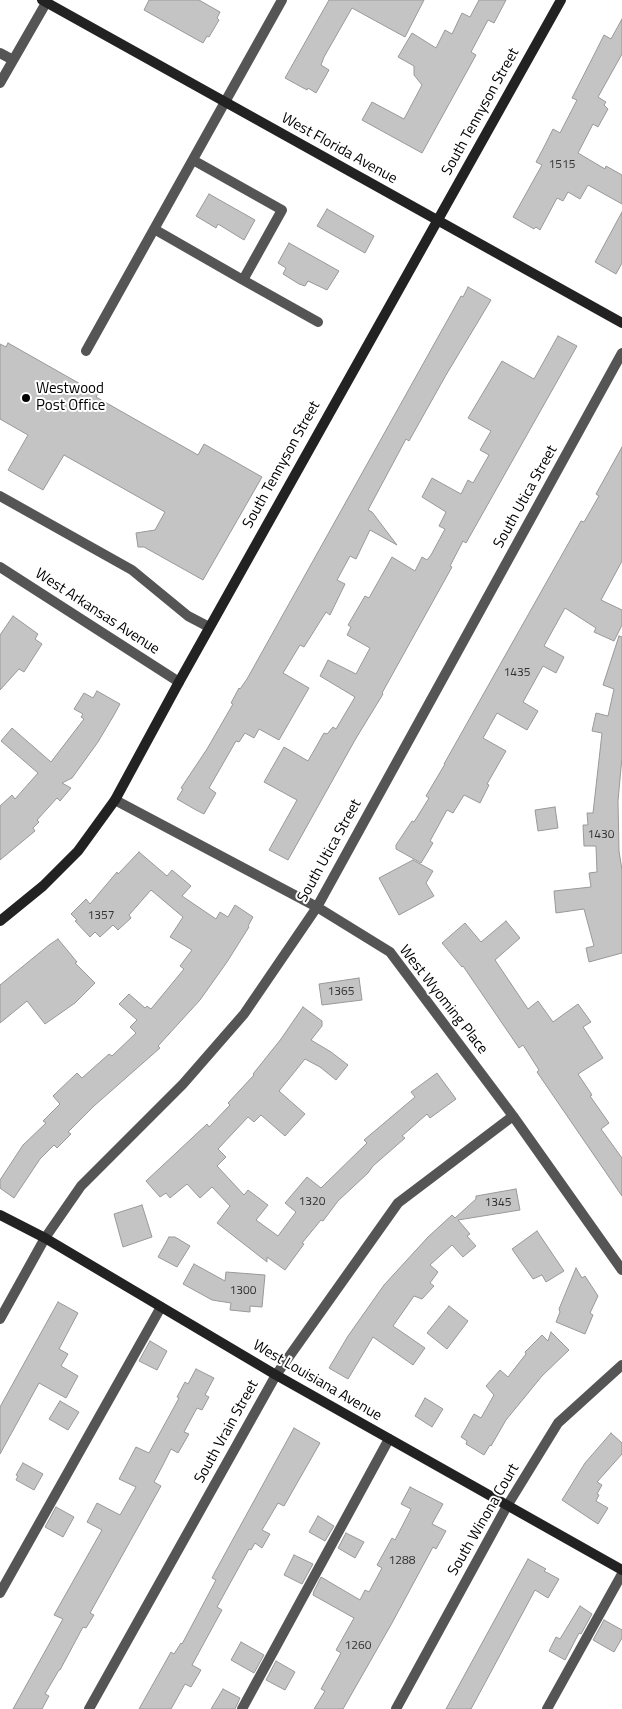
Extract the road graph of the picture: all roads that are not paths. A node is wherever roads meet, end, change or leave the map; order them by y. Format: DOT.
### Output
graph roads {
  1 [pos="282,0"];
  2 [pos="561,0"];
  3 [pos="44,1"];
  4 [pos="0,53"];
  5 [pos="13,60"];
  6 [pos="0,84"];
  7 [pos="225,102"];
  8 [pos="193,160"];
  9 [pos="437,220"];
  10 [pos="154,229"];
  11 [pos="243,280"];
  12 [pos="318,322"];
  13 [pos="622,324"];
  14 [pos="86,352"];
  15 [pos="622,353"];
  16 [pos="0,496"];
  17 [pos="1,569"];
  18 [pos="209,627"];
  19 [pos="178,682"];
  20 [pos="115,800"];
  21 [pos="317,908"];
  22 [pos="0,921"];
  23 [pos="513,1116"];
  24 [pos="0,1215"];
  25 [pos="45,1238"];
  26 [pos="622,1270"];
  27 [pos="161,1307"];
  28 [pos="0,1319"];
  29 [pos="622,1365"];
  30 [pos="276,1375"];
  31 [pos="389,1439"];
  32 [pos="507,1506"];
  33 [pos="622,1570"];
  34 [pos="622,1574"];
  35 [pos="0,1593"];
  36 [pos="89,1709"];
  37 [pos="242,1709"];
  38 [pos="396,1709"];
  39 [pos="547,1709"];
  1 -- 7 [label="street"];
  2 -- 9 [label="street, South Tennyson Street"];
  3 -- 5 [label="street"];
  3 -- 7 [label="street, West Florida Avenue"];
  4 -- 5 [label="street"];
  5 -- 6 [label="street"];
  7 -- 8 [label="street"];
  7 -- 9 [label="street, West Florida Avenue"];
  8 -- 10 [label="street"];
  8 -- 11 [label="street"];
  9 -- 13 [label="street, West Florida Avenue"];
  9 -- 18 [label="street, South Tennyson Street"];
  10 -- 11 [label="street"];
  10 -- 14 [label="street"];
  11 -- 12 [label="street"];
  15 -- 21 [label="street, South Utica Street"];
  16 -- 18 [label="street"];
  17 -- 19 [label="street, West Arkansas Avenue"];
  18 -- 19 [label="street, South Tennyson Street"];
  19 -- 20 [label="street, South Tennyson Street"];
  20 -- 21 [label="street, West Wyoming Place"];
  20 -- 22 [label="street, South Tennyson Street"];
  21 -- 23 [label="street, West Wyoming Place"];
  21 -- 25 [label="street, South Utica Street"];
  23 -- 26 [label="street, West Wyoming Place"];
  23 -- 30 [label="street, South Vrain Street"];
  24 -- 25 [label="street, West Louisiana Avenue"];
  25 -- 27 [label="street, West Louisiana Avenue"];
  25 -- 28 [label="street, South Utica Street"];
  27 -- 30 [label="street, West Louisiana Avenue"];
  27 -- 35 [label="street"];
  29 -- 32 [label="street, South Winona Court"];
  30 -- 31 [label="street, West Louisiana Avenue"];
  30 -- 36 [label="street, South Vrain Street"];
  31 -- 32 [label="street, West Louisiana Avenue"];
  31 -- 37 [label="street"];
  32 -- 33 [label="street, West Louisiana Avenue"];
  32 -- 38 [label="street, South Winona Court"];
  34 -- 39 [label="street"];
}
